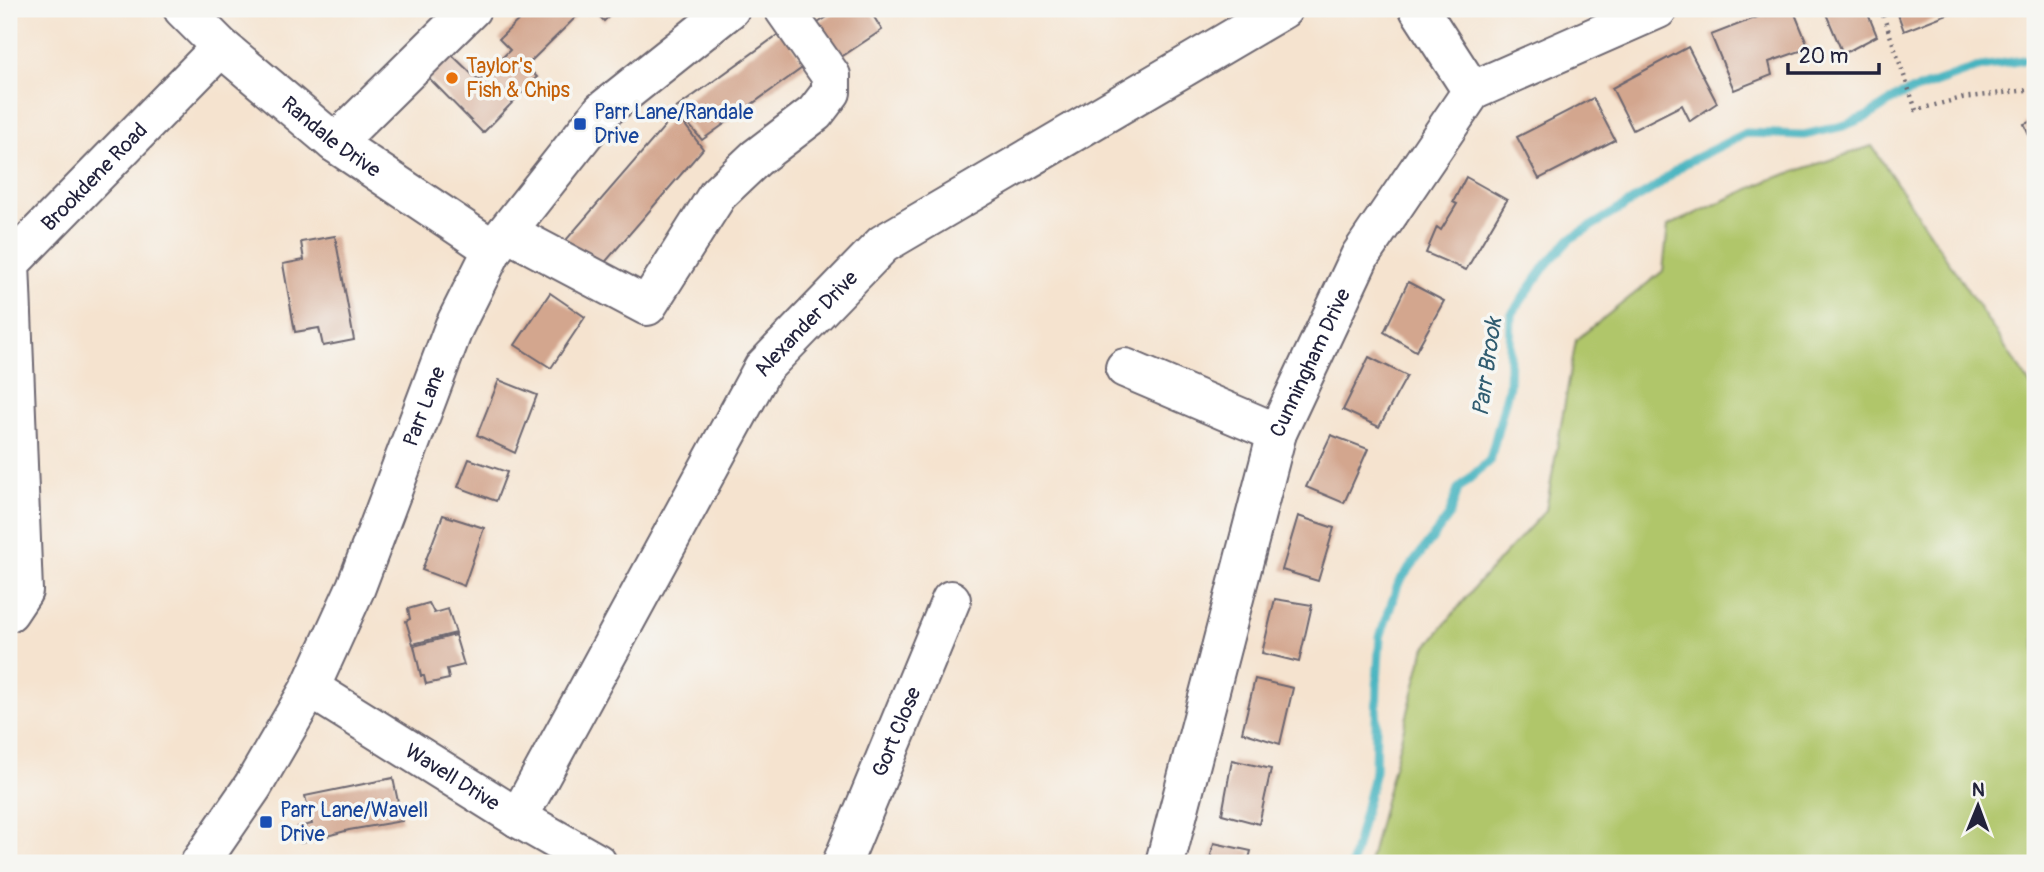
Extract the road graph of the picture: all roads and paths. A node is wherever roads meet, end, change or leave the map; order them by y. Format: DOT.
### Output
graph roads {
  1 [pos="183,9"];
  2 [pos="471,9"];
  3 [pos="730,9"];
  4 [pos="784,9"];
  5 [pos="1283,9"];
  6 [pos="1419,9"];
  7 [pos="1658,9"];
  8 [pos="1881,9"];
  9 [pos="221,47"];
  10 [pos="2035,89"];
  11 [pos="1472,91"];
  12 [pos="335,143"];
  13 [pos="500,241"];
  14 [pos="1125,368"];
  15 [pos="1277,433"];
  16 [pos="951,600"];
  17 [pos="9,612"];
  18 [pos="310,688"];
  19 [pos="518,818"];
  20 [pos="200,863"];
  21 [pos="597,863"];
  22 [pos="842,863"];
  23 [pos="1165,863"];
  1 -- 9 [label="street, Randale Drive"];
  2 -- 12 [label="street"];
  3 -- 13 [label="street, Parr Lane"];
  4 -- 13 [label="street, Randale Drive"];
  5 -- 19 [label="street, Alexander Drive"];
  6 -- 11 [label="street"];
  7 -- 11 [label="street"];
  8 -- 10 [label="path"];
  9 -- 12 [label="street, Randale Drive"];
  9 -- 17 [label="street, Brookdene Road"];
  11 -- 15 [label="street, Cunningham Drive"];
  12 -- 13 [label="street, Randale Drive"];
  13 -- 18 [label="street, Parr Lane"];
  14 -- 15 [label="street"];
  15 -- 23 [label="street, Cunningham Drive"];
  16 -- 22 [label="street, Gort Close"];
  18 -- 19 [label="street, Wavell Drive"];
  18 -- 20 [label="street, Parr Lane"];
  19 -- 21 [label="street, Wavell Drive"];
}
